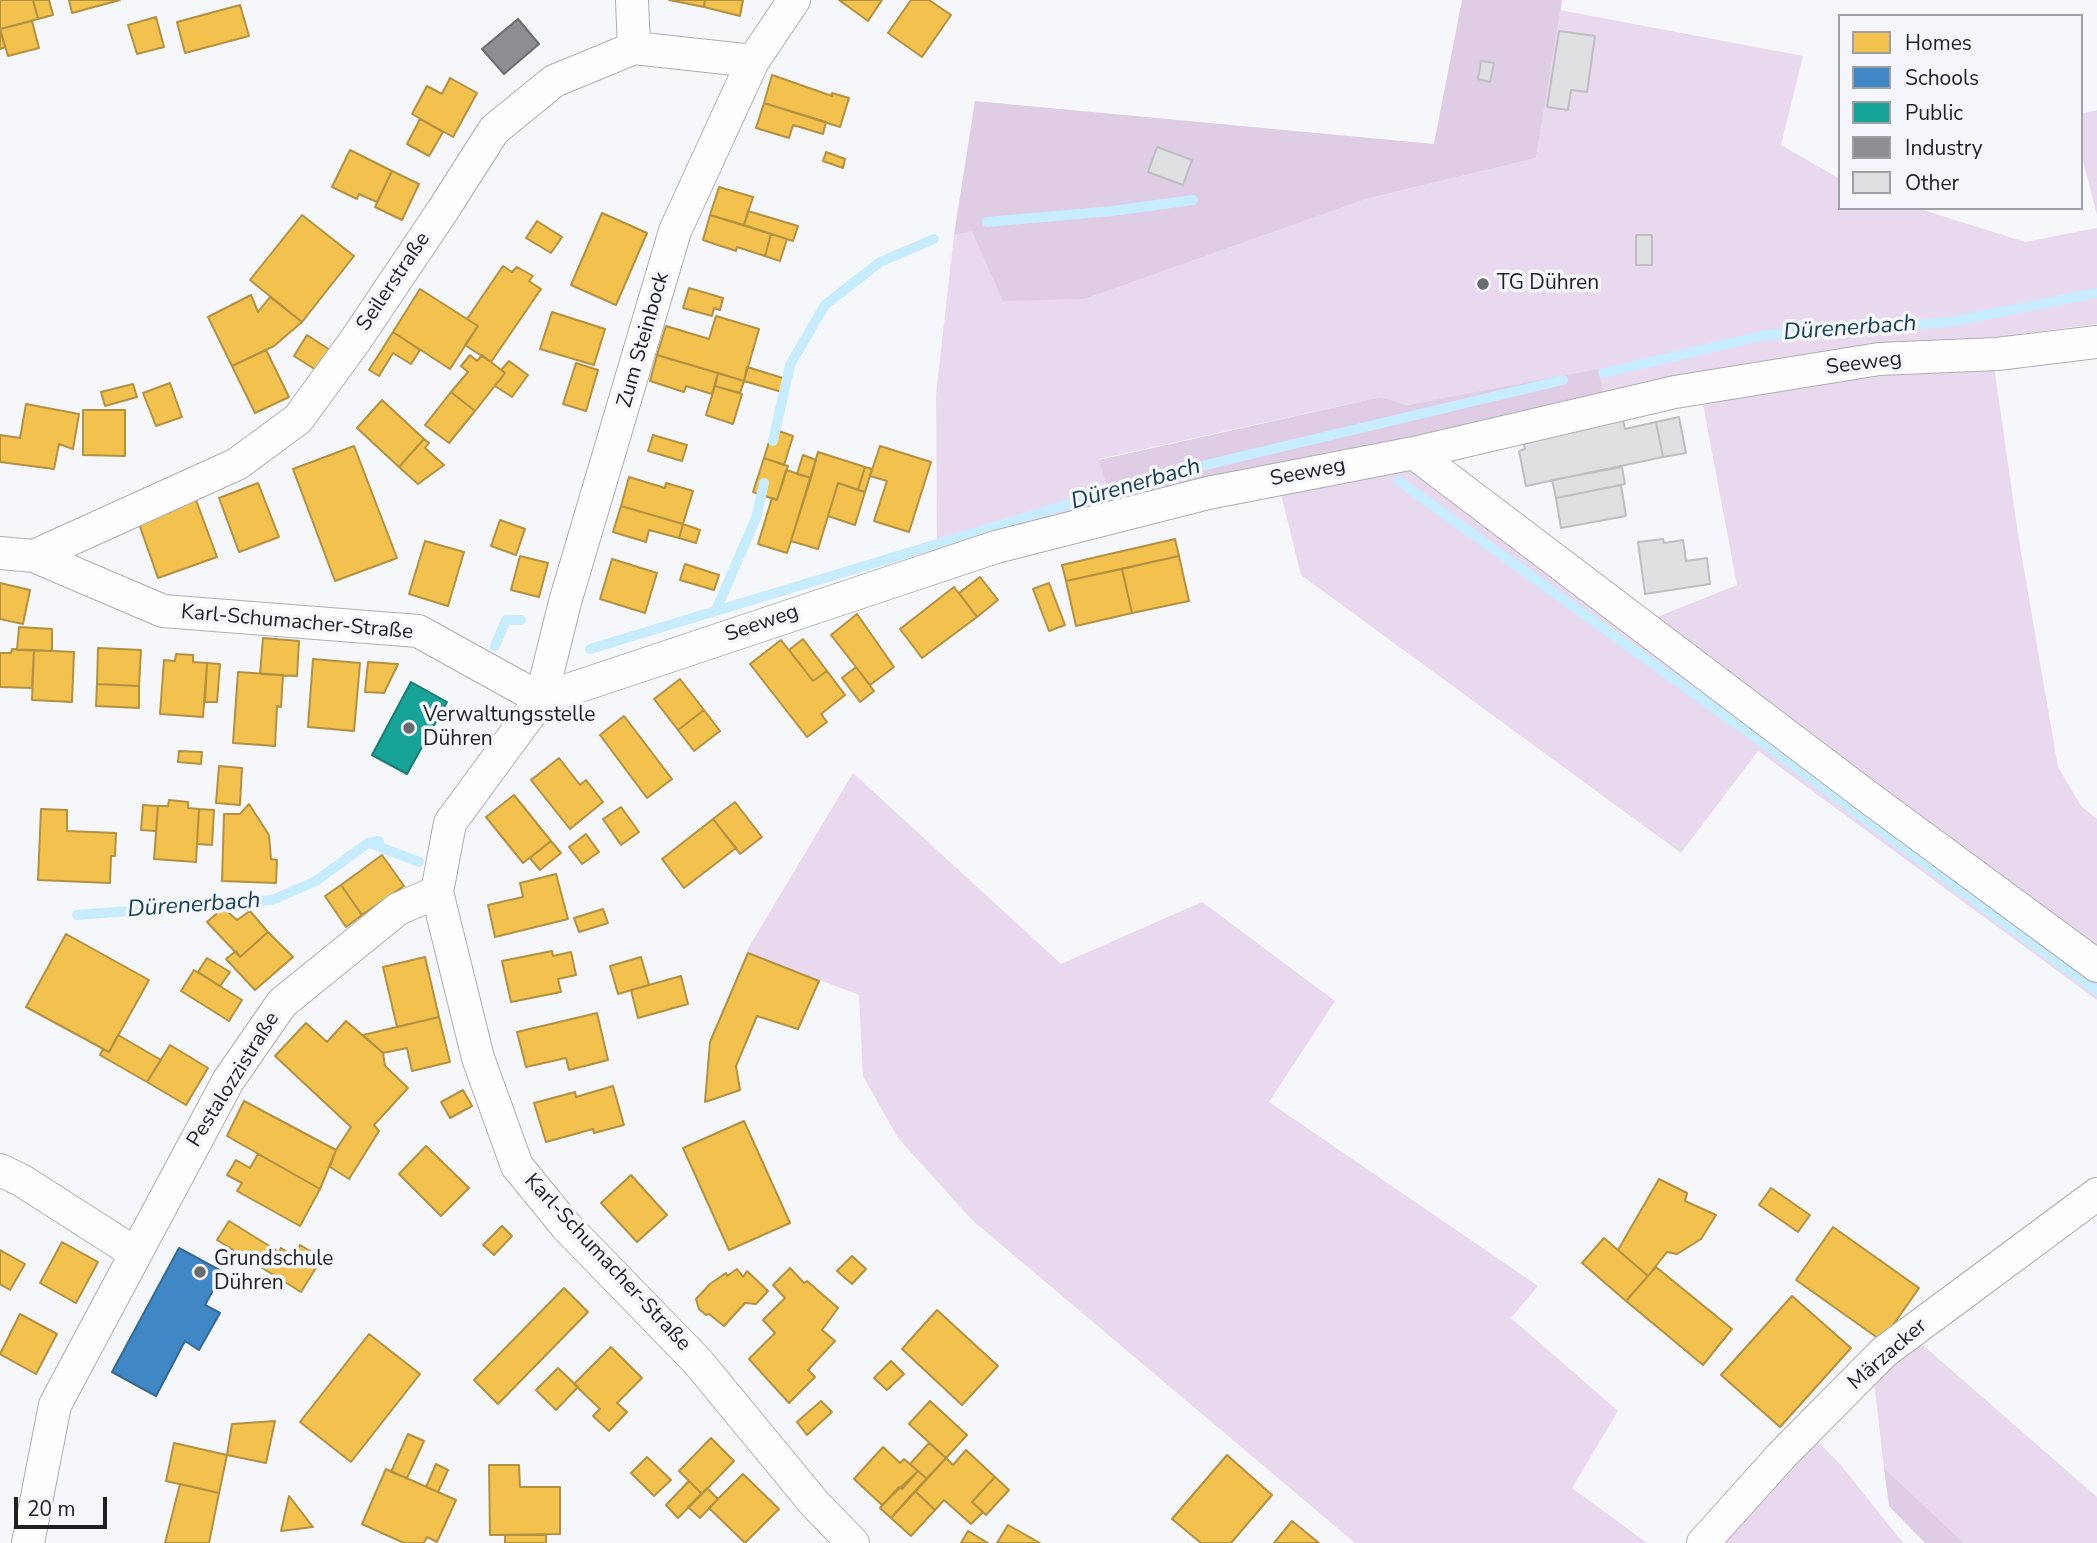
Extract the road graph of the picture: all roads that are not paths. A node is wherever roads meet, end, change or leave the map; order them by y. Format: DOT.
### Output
graph roads {
  1 [pos="632,0"];
  2 [pos="794,0"];
  3 [pos="634,48"];
  4 [pos="753,61"];
  5 [pos="2097,342"];
  6 [pos="1414,453"];
  7 [pos="0,553"];
  8 [pos="34,556"];
  9 [pos="541,699"];
  10 [pos="437,892"];
  11 [pos="2097,966"];
  12 [pos="0,1170"];
  13 [pos="2097,1194"];
  14 [pos="135,1252"];
  15 [pos="28,1543"];
  16 [pos="853,1543"];
  17 [pos="1703,1543"];
  1 -- 3 [label="street"];
  2 -- 4 [label="street, Zum Steinbock"];
  3 -- 4 [label="street, Seilerstraße"];
  3 -- 8 [label="street, Seilerstraße"];
  4 -- 9 [label="street, Zum Steinbock"];
  5 -- 6 [label="street, Seeweg"];
  6 -- 9 [label="street, Seeweg"];
  6 -- 11 [label="street"];
  7 -- 8 [label="street, Karl-Schumacher-Straße"];
  8 -- 9 [label="street, Karl-Schumacher-Straße"];
  9 -- 10 [label="street, Karl-Schumacher-Straße"];
  10 -- 14 [label="street, Pestalozzistraße"];
  10 -- 16 [label="street, Karl-Schumacher-Straße"];
  12 -- 14 [label="street"];
  13 -- 17 [label="street, Märzacker"];
  14 -- 15 [label="street, Pestalozzistraße"];
}
